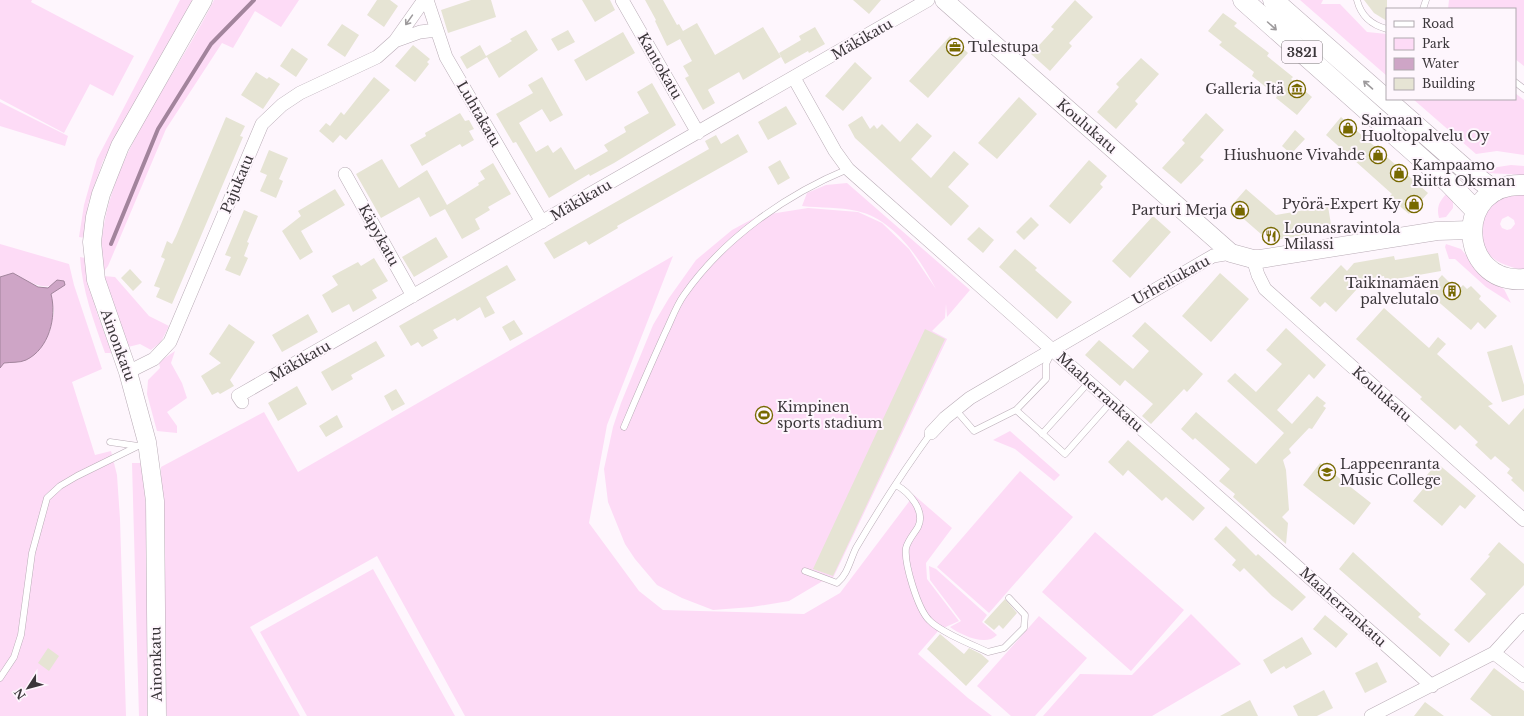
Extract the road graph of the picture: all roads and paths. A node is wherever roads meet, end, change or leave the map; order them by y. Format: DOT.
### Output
graph roads {
  1 [pos="202,0"];
  2 [pos="424,0"];
  3 [pos="427,0"];
  4 [pos="622,0"];
  5 [pos="928,0"];
  6 [pos="944,0"];
  7 [pos="1243,0"];
  8 [pos="1273,0"];
  9 [pos="1357,0"];
  10 [pos="1386,29"];
  11 [pos="437,30"];
  12 [pos="395,41"];
  13 [pos="794,78"];
  14 [pos="1516,83"];
  15 [pos="1524,89"];
  16 [pos="1386,99"];
  17 [pos="1387,100"];
  18 [pos="698,133"];
  19 [pos="848,170"];
  20 [pos="345,174"];
  21 [pos="1524,185"];
  22 [pos="1495,191"];
  23 [pos="1476,211"];
  24 [pos="542,222"];
  25 [pos="1471,230"];
  26 [pos="1231,253"];
  27 [pos="1253,259"];
  28 [pos="1523,281"];
  29 [pos="413,296"];
  30 [pos="1052,350"];
  31 [pos="128,372"];
  32 [pos="1089,382"];
  33 [pos="242,402"];
  34 [pos="1111,402"];
  35 [pos="955,409"];
  36 [pos="1016,410"];
  37 [pos="624,427"];
  38 [pos="931,433"];
  39 [pos="1042,434"];
  40 [pos="110,442"];
  41 [pos="142,444"];
  42 [pos="896,485"];
  43 [pos="1524,520"];
  44 [pos="805,571"];
  45 [pos="1009,598"];
  46 [pos="1524,620"];
  47 [pos="1494,653"];
  48 [pos="1524,676"];
  49 [pos="0,678"];
  50 [pos="1432,686"];
  51 [pos="157,716"];
  52 [pos="1371,716"];
  1 -- 31 [label="street, Ainonkatu"];
  2 -- 12 [label="street, Pajukatu, one-way"];
  3 -- 11 [label="street, Luhtakatu"];
  4 -- 18 [label="street, Kantokatu"];
  5 -- 13 [label="street, Mäkikatu"];
  6 -- 26 [label="street, Koulukatu"];
  7 -- 23 [label="main road, 3821, one-way"];
  16 -- 8 [label="main road, 3821, one-way"];
  9 -- 10 [label="lane"];
  11 -- 12 [label="street, Pajukatu"];
  11 -- 24 [label="street, Luhtakatu"];
  12 -- 31 [label="street, Pajukatu"];
  13 -- 18 [label="street, Mäkikatu"];
  13 -- 19 [label="street, Maaherrankatu"];
  14 -- 15 [label="lane"];
  22 -- 17 [label="main road, 3821, one-way"];
  18 -- 24 [label="street, Mäkikatu"];
  19 -- 30 [label="street, Maaherrankatu"];
  19 -- 37 [label="lane"];
  20 -- 29 [label="street, Käpykatu"];
  21 -- 22 [label="main road"];
  22 -- 23 [label="main road"];
  23 -- 25 [label="main road"];
  24 -- 29 [label="street, Mäkikatu"];
  25 -- 27 [label="street, Urheilukatu"];
  25 -- 28 [label="main road"];
  26 -- 27 [label="street, Urheilukatu"];
  26 -- 30 [label="street, Urheilukatu"];
  27 -- 43 [label="street, Koulukatu"];
  29 -- 33 [label="street, Mäkikatu"];
  30 -- 32 [label="street, Maaherrankatu"];
  30 -- 35 [label="street, Urheilukatu"];
  30 -- 36 [label="lane"];
  31 -- 41 [label="street, Ainonkatu"];
  32 -- 34 [label="street, Maaherrankatu"];
  32 -- 39 [label="lane"];
  34 -- 39 [label="lane"];
  34 -- 50 [label="street, Maaherrankatu"];
  35 -- 36 [label="lane"];
  35 -- 38 [label="street, Urheilukatu"];
  36 -- 39 [label="lane"];
  38 -- 42 [label="lane"];
  40 -- 41 [label="lane"];
  41 -- 49 [label="lane"];
  41 -- 51 [label="street, Ainonkatu"];
  42 -- 44 [label="lane"];
  42 -- 45 [label="lane"];
  46 -- 47 [label="street"];
  47 -- 48 [label="street"];
  47 -- 50 [label="street"];
  50 -- 52 [label="street"];
}
